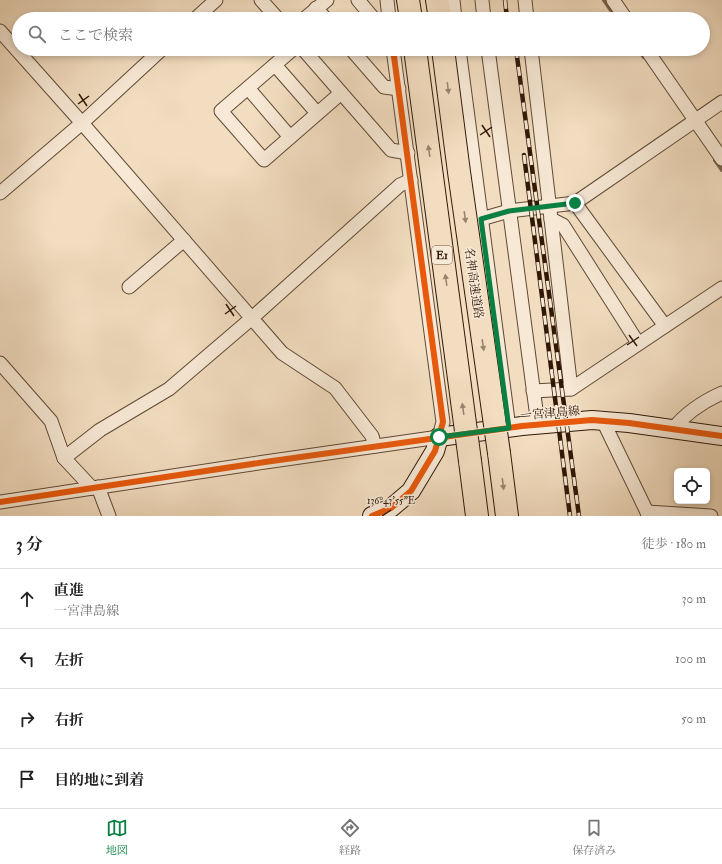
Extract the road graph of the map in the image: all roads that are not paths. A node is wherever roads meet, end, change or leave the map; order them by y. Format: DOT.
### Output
graph roads {
  1 [pos="216,0"];
  2 [pos="261,0"];
  3 [pos="327,0"];
  4 [pos="358,0"];
  5 [pos="404,0"];
  6 [pos="408,0"];
  7 [pos="437,0"];
  8 [pos="453,0"];
  9 [pos="482,0"];
  10 [pos="525,0"];
  11 [pos="613,0"];
  12 [pos="387,1"];
  13 [pos="316,8"];
  14 [pos="203,12"];
  15 [pos="272,12"];
  16 [pos="312,12"];
  17 [pos="320,12"];
  18 [pos="368,12"];
  19 [pos="388,12"];
  20 [pos="410,12"];
  21 [pos="439,12"];
  22 [pos="454,12"];
  23 [pos="483,12"];
  24 [pos="526,12"];
  25 [pos="621,12"];
  26 [pos="0,31"];
  27 [pos="12,44"];
  28 [pos="22,56"];
  29 [pos="154,56"];
  30 [pos="285,56"];
  31 [pos="309,56"];
  32 [pos="358,56"];
  33 [pos="394,56"];
  34 [pos="416,56"];
  35 [pos="444,56"];
  36 [pos="460,56"];
  37 [pos="489,56"];
  38 [pos="532,56"];
  39 [pos="651,56"];
  40 [pos="275,65"];
  41 [pos="248,88"];
  42 [pos="399,89"];
  43 [pos="341,93"];
  44 [pos="722,102"];
  45 [pos="317,113"];
  46 [pos="695,121"];
  47 [pos="82,123"];
  48 [pos="290,137"];
  49 [pos="408,153"];
  50 [pos="722,159"];
  51 [pos="411,180"];
  52 [pos="0,193"];
  53 [pos="575,203"];
  54 [pos="509,211"];
  55 [pos="551,213"];
  56 [pos="481,219"];
  57 [pos="184,240"];
  58 [pos="128,287"];
  59 [pos="722,288"];
  60 [pos="252,318"];
  61 [pos="665,326"];
  62 [pos="638,343"];
  63 [pos="0,363"];
  64 [pos="571,389"];
  65 [pos="533,391"];
  66 [pos="722,393"];
  67 [pos="603,421"];
  68 [pos="538,425"];
  69 [pos="509,428"];
  70 [pos="673,429"];
  71 [pos="722,436"];
  72 [pos="439,437"];
  73 [pos="375,446"];
  74 [pos="64,458"];
  75 [pos="95,488"];
  76 [pos="0,502"];
  77 [pos="648,514"];
  78 [pos="109,516"];
  79 [pos="372,516"];
  80 [pos="477,516"];
  81 [pos="507,516"];
  82 [pos="710,516"];
  1 -- 14 [label="street"];
  2 -- 15 [label="street"];
  3 -- 13 [label="street"];
  4 -- 18 [label="street"];
  5 -- 12 [label="street"];
  6 -- 20 [label="highway"];
  7 -- 21 [label="highway"];
  8 -- 22 [label="street"];
  9 -- 23 [label="street"];
  10 -- 24 [label="street"];
  11 -- 25 [label="street"];
  12 -- 19 [label="street"];
  13 -- 16 [label="street"];
  13 -- 17 [label="street"];
  26 -- 27 [label="street"];
  28 -- 47 [label="street"];
  29 -- 47 [label="street"];
  30 -- 40 [label="street"];
  31 -- 43 [label="street"];
  32 -- 42 [label="street"];
  33 -- 42 [label="street"];
  80 -- 34 [label="highway, E1, one-way, bridge"];
  35 -- 81 [label="highway, 名神高速道路 / E1, one-way, bridge"];
  36 -- 56 [label="street"];
  37 -- 54 [label="street"];
  38 -- 55 [label="street"];
  39 -- 46 [label="street"];
  40 -- 41 [label="street"];
  40 -- 45 [label="street"];
  41 -- 48 [label="street"];
  41 -- 48 [label="street"];
  42 -- 49 [label="street"];
  43 -- 45 [label="street"];
  43 -- 49 [label="street"];
  44 -- 46 [label="street"];
  45 -- 48 [label="street"];
  46 -- 50 [label="street"];
  46 -- 53 [label="street"];
  47 -- 52 [label="street"];
  47 -- 57 [label="street"];
  49 -- 51 [label="street"];
  51 -- 60 [label="street"];
  51 -- 72 [label="street"];
  53 -- 55 [label="street"];
  53 -- 61 [label="street"];
  54 -- 55 [label="street"];
  54 -- 56 [label="street"];
  54 -- 65 [label="street"];
  55 -- 62 [label="street"];
  55 -- 64 [label="street"];
  56 -- 69 [label="street"];
  57 -- 58 [label="street"];
  57 -- 60 [label="street"];
  59 -- 61 [label="street"];
  60 -- 73 [label="street"];
  60 -- 74 [label="street"];
  61 -- 62 [label="street"];
  62 -- 64 [label="street"];
  63 -- 74 [label="street"];
  64 -- 65 [label="street"];
  65 -- 68 [label="street"];
  66 -- 70 [label="street"];
  67 -- 68 [label="main road, 一宮津島線"];
  67 -- 70 [label="main road, 一宮津島線"];
  67 -- 77 [label="street"];
  68 -- 69 [label="main road, 一宮津島線"];
  69 -- 72 [label="main road, 一宮津島線"];
  70 -- 71 [label="main road, 一宮津島線"];
  72 -- 73 [label="street"];
  72 -- 79 [label="main road"];
  73 -- 75 [label="street"];
  74 -- 75 [label="street"];
  75 -- 76 [label="street"];
  75 -- 78 [label="street"];
  77 -- 82 [label="street"];
}
